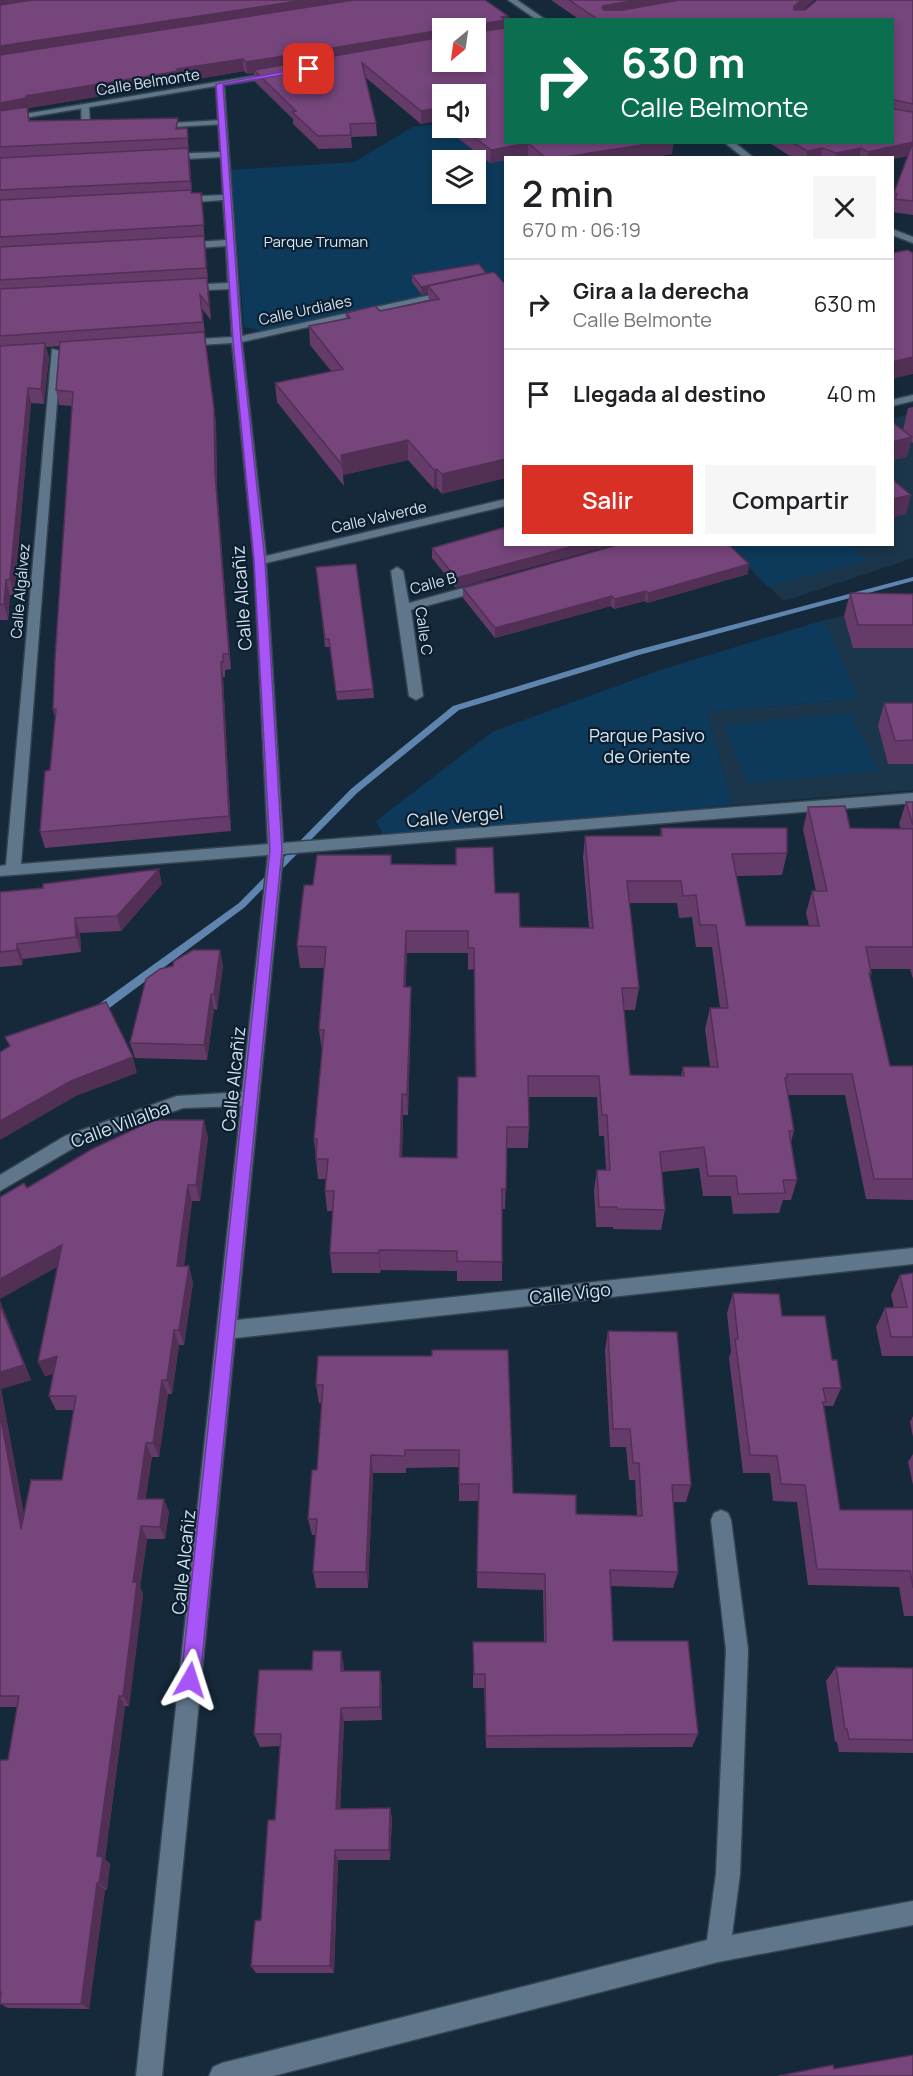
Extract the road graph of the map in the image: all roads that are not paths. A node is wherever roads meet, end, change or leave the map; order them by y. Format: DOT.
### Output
graph roads {
  1 [pos="512,0"];
  2 [pos="540,18"];
  3 [pos="290,72"];
  4 [pos="220,84"];
  5 [pos="85,106"];
  6 [pos="0,120"];
  7 [pos="222,122"];
  8 [pos="143,127"];
  9 [pos="109,128"];
  10 [pos="731,144"];
  11 [pos="224,154"];
  12 [pos="747,156"];
  13 [pos="153,158"];
  14 [pos="226,197"];
  15 [pos="167,200"];
  16 [pos="894,233"];
  17 [pos="913,240"];
  18 [pos="230,243"];
  19 [pos="172,246"];
  20 [pos="233,285"];
  21 [pos="175,289"];
  22 [pos="459,292"];
  23 [pos="237,340"];
  24 [pos="169,344"];
  25 [pos="56,352"];
  26 [pos="913,398"];
  27 [pos="894,403"];
  28 [pos="504,502"];
  29 [pos="260,561"];
  30 [pos="397,571"];
  31 [pos="496,583"];
  32 [pos="404,608"];
  33 [pos="416,696"];
  34 [pos="913,798"];
  35 [pos="276,850"];
  36 [pos="7,870"];
  37 [pos="251,1099"];
  38 [pos="0,1184"];
  39 [pos="913,1256"];
  40 [pos="227,1330"];
  41 [pos="721,1520"];
  42 [pos="913,1913"];
  43 [pos="718,1950"];
  44 [pos="149,2076"];
  45 [pos="222,2076"];
  1 -- 2 [label="street"];
  3 -- 4 [label="street, Calle Belmonte"];
  4 -- 5 [label="street, Calle Belmonte"];
  4 -- 7 [label="street, Calle Alcañiz"];
  5 -- 6 [label="street, Calle Belmonte"];
  5 -- 9 [label="street"];
  7 -- 8 [label="street"];
  7 -- 11 [label="street, Calle Alcañiz"];
  10 -- 12 [label="street"];
  11 -- 13 [label="street"];
  11 -- 14 [label="street, Calle Alcañiz"];
  14 -- 15 [label="street"];
  14 -- 18 [label="street, Calle Alcañiz"];
  16 -- 17 [label="street"];
  18 -- 19 [label="street"];
  18 -- 20 [label="street, Calle Alcañiz"];
  20 -- 21 [label="street"];
  20 -- 23 [label="street, Calle Alcañiz"];
  22 -- 23 [label="street, Calle Urdiales"];
  23 -- 24 [label="street, Calle Urdiales"];
  23 -- 29 [label="street, Calle Alcañiz"];
  25 -- 36 [label="street, Calle Algálvez"];
  26 -- 27 [label="street"];
  28 -- 29 [label="street, Calle Valverde"];
  29 -- 35 [label="street, Calle Alcañiz"];
  30 -- 32 [label="street, Calle C"];
  31 -- 32 [label="street, Calle B"];
  32 -- 33 [label="street, Calle C"];
  34 -- 35 [label="street, Calle Vergel"];
  35 -- 36 [label="street, Calle Vergel"];
  35 -- 37 [label="street, Calle Alcañiz"];
  37 -- 38 [label="street, Calle Villalba"];
  37 -- 40 [label="street, Calle Alcañiz"];
  39 -- 40 [label="street, Calle Vigo"];
  40 -- 44 [label="street, Calle Alcañiz"];
  41 -- 43 [label="street"];
  42 -- 43 [label="street"];
  43 -- 45 [label="street"];
}
